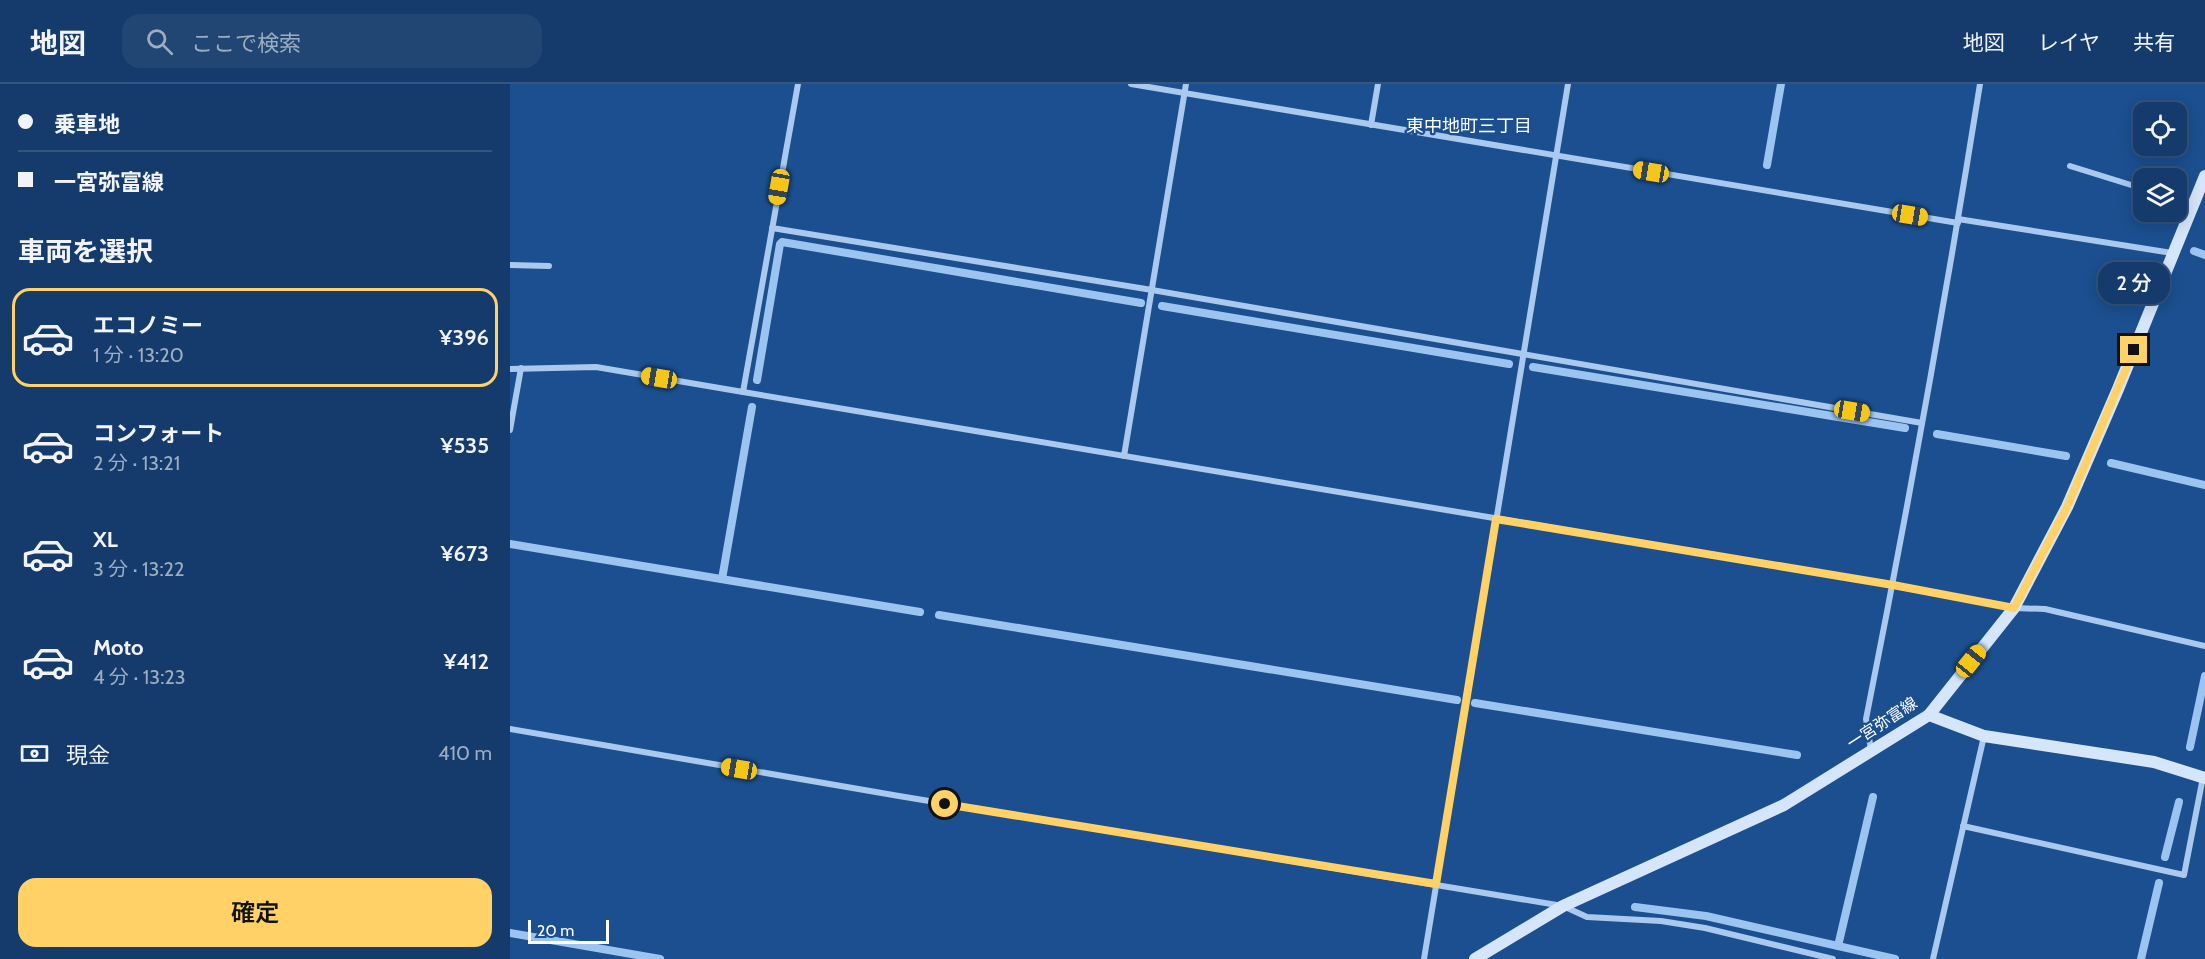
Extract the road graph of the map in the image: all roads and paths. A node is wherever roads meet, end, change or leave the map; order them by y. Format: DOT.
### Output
graph roads {
  1 [pos="798,84"];
  2 [pos="1131,84"];
  3 [pos="1186,84"];
  4 [pos="1378,84"];
  5 [pos="1568,84"];
  6 [pos="1980,84"];
  7 [pos="1184,93"];
  8 [pos="1371,124"];
  9 [pos="1556,156"];
  10 [pos="2070,166"];
  11 [pos="2205,176"];
  12 [pos="2133,186"];
  13 [pos="2187,202"];
  14 [pos="2193,204"];
  15 [pos="1958,221"];
  16 [pos="772,228"];
  17 [pos="2172,254"];
  18 [pos="510,265"];
  19 [pos="549,266"];
  20 [pos="1152,290"];
  21 [pos="1524,355"];
  22 [pos="510,369"];
  23 [pos="521,369"];
  24 [pos="743,392"];
  25 [pos="1922,423"];
  26 [pos="510,430"];
  27 [pos="1124,456"];
  28 [pos="1496,519"];
  29 [pos="1893,585"];
  30 [pos="2014,608"];
  31 [pos="2205,646"];
  32 [pos="1929,715"];
  33 [pos="510,729"];
  34 [pos="1984,736"];
  35 [pos="1871,751"];
  36 [pos="2204,777"];
  37 [pos="1964,826"];
  38 [pos="1436,884"];
  39 [pos="1563,906"];
  40 [pos="1424,959"];
  41 [pos="1475,959"];
  42 [pos="1833,959"];
  43 [pos="1933,959"];
  1 -- 16 [label="street"];
  2 -- 7 [label="street"];
  3 -- 7 [label="street"];
  4 -- 8 [label="street"];
  5 -- 9 [label="street"];
  6 -- 15 [label="street"];
  7 -- 8 [label="street"];
  7 -- 20 [label="street"];
  8 -- 9 [label="street"];
  9 -- 15 [label="street"];
  9 -- 21 [label="street"];
  10 -- 12 [label="street"];
  11 -- 14 [label="main road, 一宮弥富線"];
  13 -- 14 [label="street"];
  14 -- 17 [label="main road, 一宮弥富線"];
  15 -- 17 [label="street"];
  15 -- 25 [label="street"];
  16 -- 20 [label="street"];
  16 -- 24 [label="street"];
  17 -- 30 [label="main road, 一宮弥富線"];
  18 -- 19 [label="street"];
  20 -- 21 [label="street"];
  20 -- 27 [label="street"];
  21 -- 25 [label="street"];
  21 -- 28 [label="street"];
  22 -- 23 [label="street"];
  23 -- 24 [label="street"];
  23 -- 26 [label="street"];
  24 -- 27 [label="street"];
  25 -- 29 [label="street"];
  27 -- 28 [label="street"];
  28 -- 29 [label="street"];
  28 -- 38 [label="street"];
  29 -- 30 [label="street"];
  29 -- 35 [label="street"];
  30 -- 31 [label="street"];
  30 -- 32 [label="main road, 一宮弥富線"];
  32 -- 34 [label="main road"];
  32 -- 35 [label="main road, 一宮弥富線"];
  33 -- 38 [label="street"];
  34 -- 36 [label="main road"];
  34 -- 37 [label="street"];
  35 -- 39 [label="main road, 一宮弥富線"];
  36 -- 37 [label="street"];
  37 -- 43 [label="street"];
  38 -- 39 [label="street"];
  38 -- 40 [label="street"];
  39 -- 41 [label="main road, 一宮弥富線"];
  39 -- 42 [label="street"];
}
